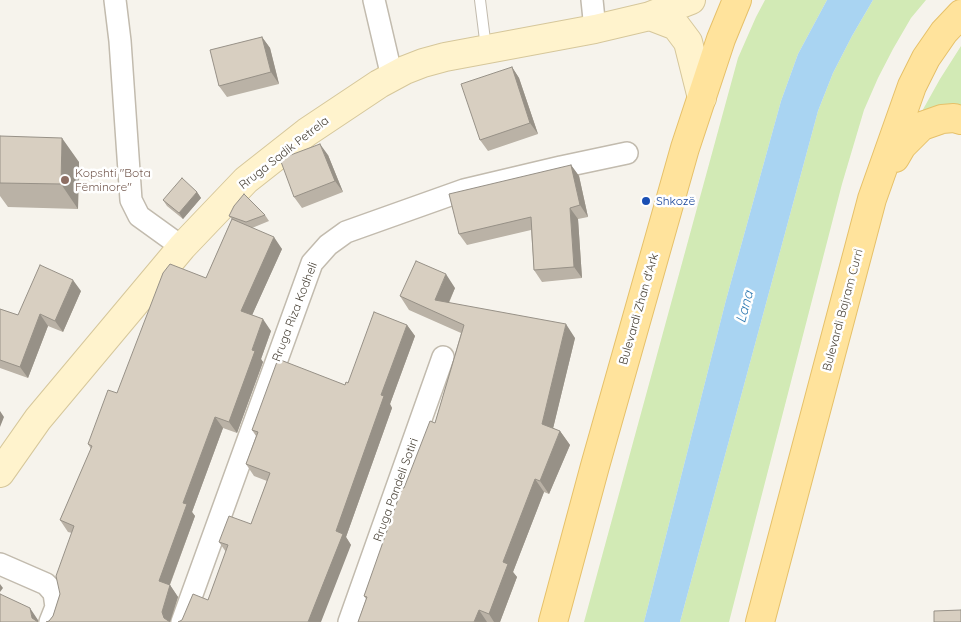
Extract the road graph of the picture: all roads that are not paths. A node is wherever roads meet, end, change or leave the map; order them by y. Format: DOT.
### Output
graph roads {
  1 [pos="114,0"];
  2 [pos="374,0"];
  3 [pos="480,0"];
  4 [pos="592,0"];
  5 [pos="691,0"];
  6 [pos="737,0"];
  7 [pos="961,14"];
  8 [pos="650,16"];
  9 [pos="595,29"];
  10 [pos="487,49"];
  11 [pos="392,77"];
  12 [pos="702,98"];
  13 [pos="961,120"];
  14 [pos="627,153"];
  15 [pos="872,199"];
  16 [pos="182,247"];
  17 [pos="443,357"];
  18 [pos="0,473"];
  19 [pos="0,564"];
  20 [pos="50,622"];
  21 [pos="182,622"];
  22 [pos="349,622"];
  23 [pos="553,622"];
  24 [pos="760,622"];
  1 -- 16 [label="street"];
  2 -- 11 [label="street"];
  3 -- 10 [label="lane"];
  4 -- 9 [label="street"];
  5 -- 8 [label="main road, Rruga Sadik Petrela"];
  6 -- 12 [label="main road, Bulevardi Zhan d'Ark"];
  7 -- 15 [label="main road, Bulevardi Bajram Curri"];
  8 -- 9 [label="main road, Rruga Sadik Petrela"];
  8 -- 12 [label="main road"];
  9 -- 10 [label="main road, Rruga Sadik Petrela"];
  10 -- 11 [label="main road, Rruga Sadik Petrela"];
  11 -- 16 [label="main road, Rruga Sadik Petrela"];
  12 -- 23 [label="main road, Bulevardi Zhan d'Ark"];
  13 -- 15 [label="main road"];
  14 -- 21 [label="street, Rruga Riza Kodheli"];
  15 -- 24 [label="main road, Bulevardi Bajram Curri"];
  16 -- 18 [label="main road, Rruga Sadik Petrela"];
  17 -- 22 [label="street, Rruga Pandeli Sotiri"];
  19 -- 20 [label="street"];
}
